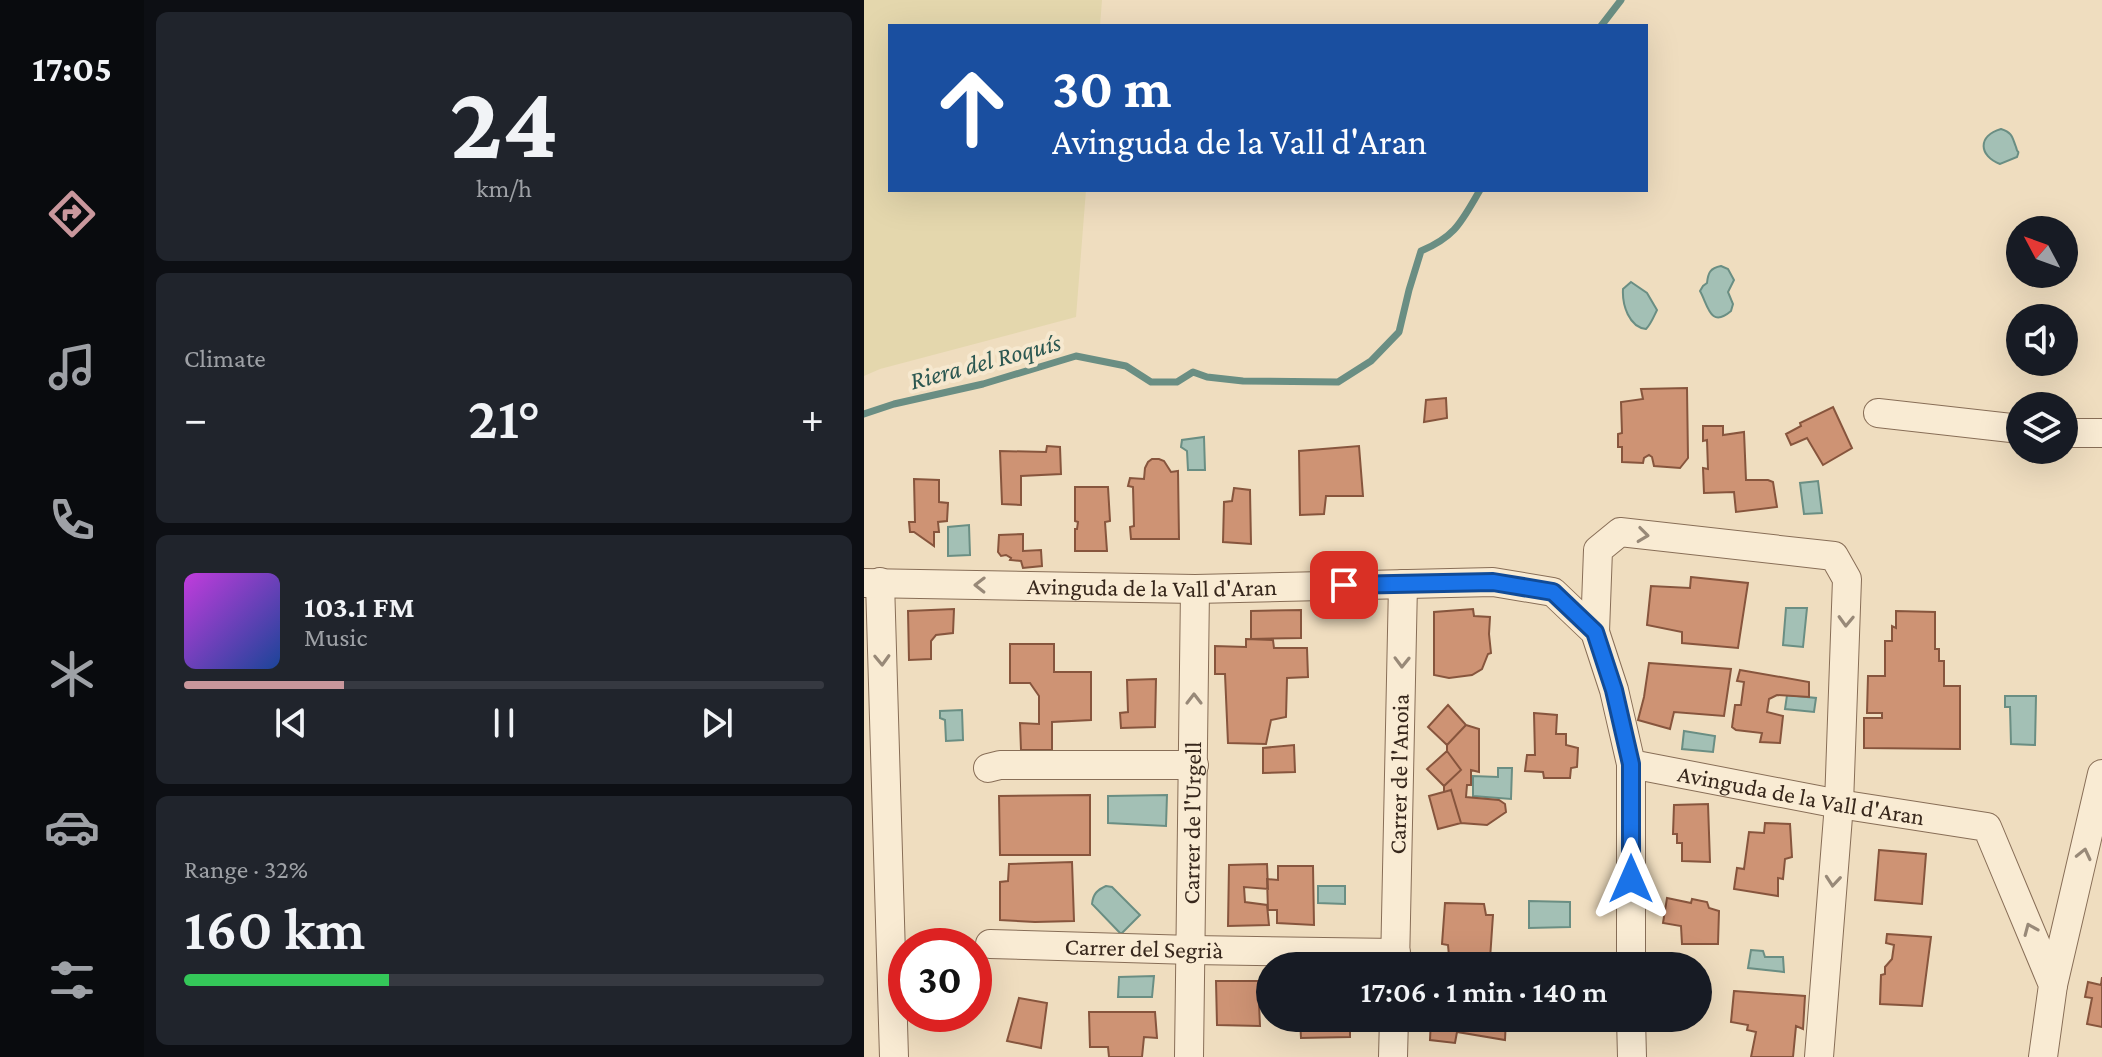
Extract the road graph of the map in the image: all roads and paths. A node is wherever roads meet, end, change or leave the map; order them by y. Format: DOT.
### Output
graph roads {
  1 [pos="1878,413"];
  2 [pos="2006,427"];
  3 [pos="2078,433"];
  4 [pos="2102,433"];
  5 [pos="872,582"];
  6 [pos="1403,584"];
  7 [pos="1195,589"];
  8 [pos="1595,632"];
  9 [pos="1631,764"];
  10 [pos="1194,765"];
  11 [pos="988,768"];
  12 [pos="2102,774"];
  13 [pos="1839,804"];
  14 [pos="992,944"];
  15 [pos="1192,950"];
  16 [pos="1396,952"];
  17 [pos="1631,952"];
  18 [pos="1256,953"];
  19 [pos="2053,985"];
  20 [pos="1394,1032"];
  21 [pos="1631,1032"];
  22 [pos="894,1057"];
  23 [pos="1189,1057"];
  24 [pos="1393,1057"];
  25 [pos="1632,1057"];
  26 [pos="1819,1057"];
  27 [pos="2043,1057"];
  1 -- 2 [label="street"];
  3 -- 4 [label="street"];
  7 -- 5 [label="street, Avinguda de la Vall d'Aran, one-way"];
  5 -- 22 [label="street, one-way"];
  6 -- 7 [label="street, Avinguda de la Vall d'Aran"];
  6 -- 8 [label="street, Avinguda de la Vall d'Aran"];
  6 -- 16 [label="street, Carrer de l'Anoia, one-way"];
  10 -- 7 [label="street, Carrer de l'Urgell, one-way"];
  8 -- 9 [label="street, Avinguda de la Vall d'Aran"];
  8 -- 13 [label="street, one-way"];
  9 -- 13 [label="street, Avinguda de la Vall d'Aran"];
  9 -- 17 [label="street"];
  10 -- 11 [label="street"];
  10 -- 15 [label="street, Carrer de l'Urgell"];
  19 -- 12 [label="street, one-way"];
  19 -- 13 [label="street, Avinguda de la Vall d'Aran, one-way"];
  13 -- 26 [label="street, one-way"];
  14 -- 15 [label="street, Carrer del Segrià"];
  15 -- 18 [label="street, Carrer del Segrià"];
  15 -- 23 [label="street, Carrer de l'Urgell"];
  19 -- 27 [label="street"];
  20 -- 24 [label="street"];
  21 -- 25 [label="street"];
}
